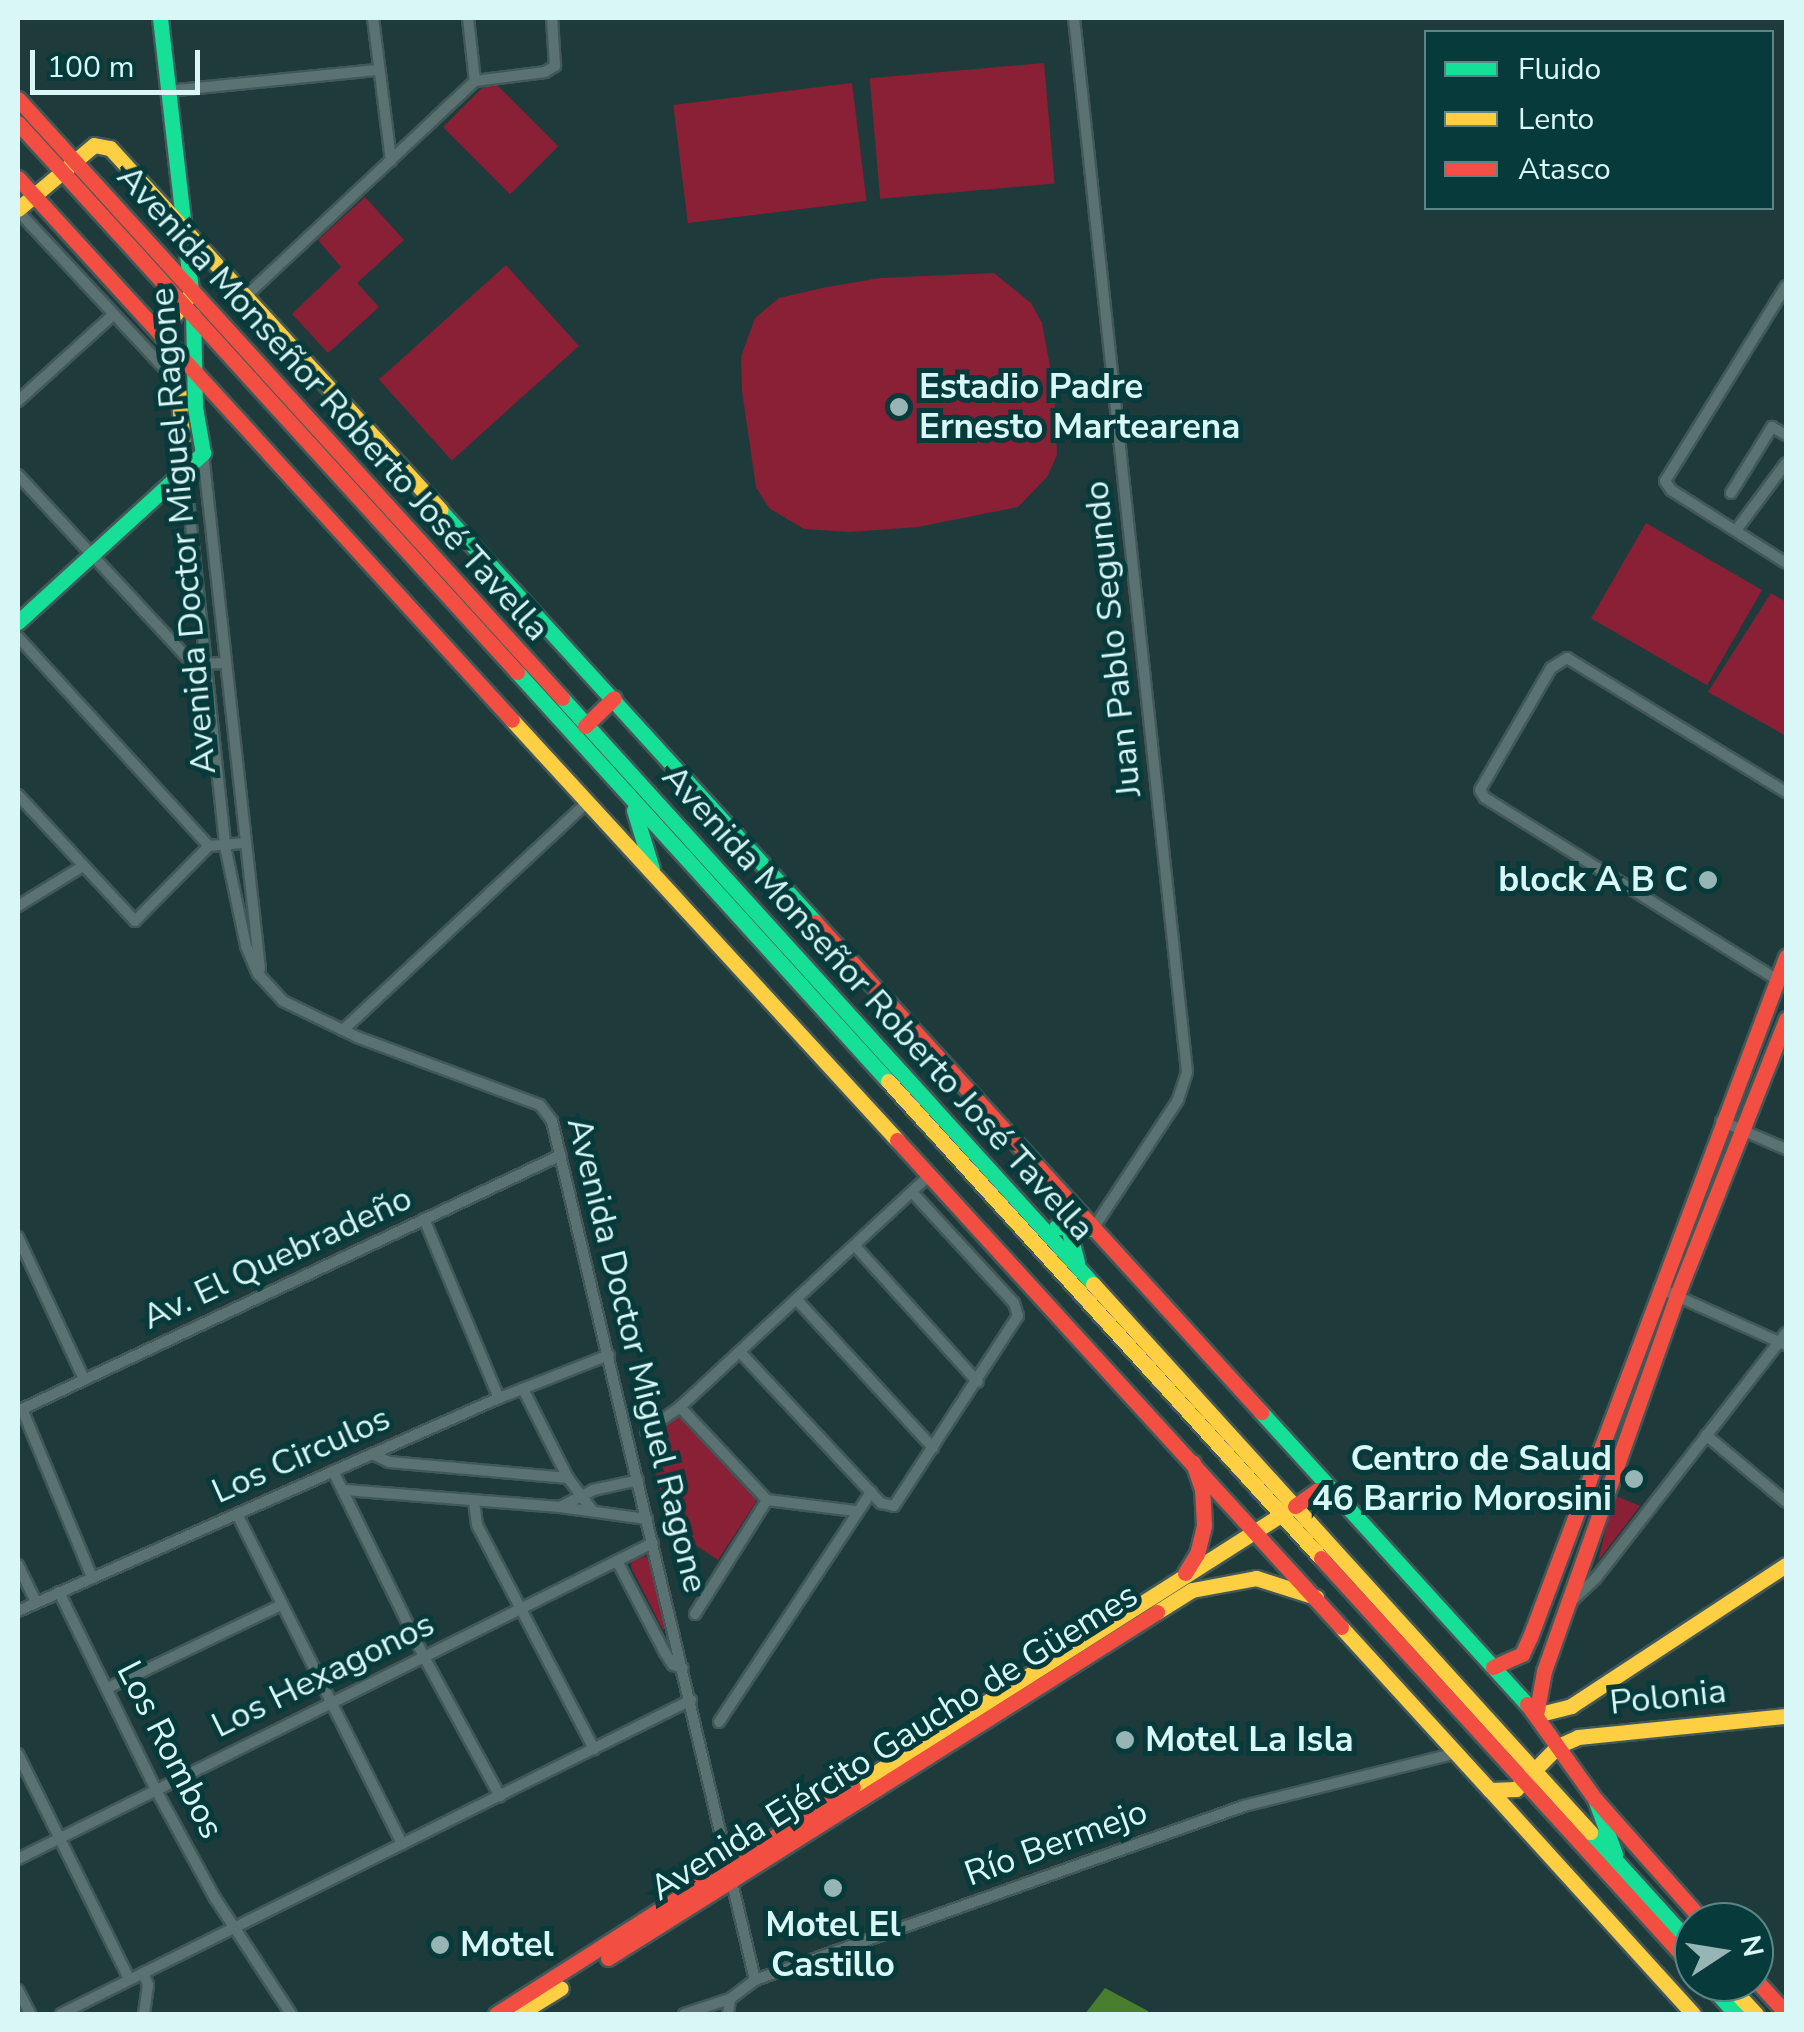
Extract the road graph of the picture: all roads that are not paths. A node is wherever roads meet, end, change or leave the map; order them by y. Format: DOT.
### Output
graph roads {
  1 [pos="160,18"];
  2 [pos="373,18"];
  3 [pos="468,18"];
  4 [pos="552,18"];
  5 [pos="1074,18"];
  6 [pos="379,70"];
  7 [pos="475,81"];
  8 [pos="167,91"];
  9 [pos="18,99"];
  10 [pos="18,123"];
  11 [pos="391,161"];
  12 [pos="67,165"];
  13 [pos="175,172"];
  14 [pos="18,178"];
  15 [pos="150,191"];
  16 [pos="32,195"];
  17 [pos="18,210"];
  18 [pos="183,228"];
  19 [pos="1786,286"];
  20 [pos="191,291"];
  21 [pos="246,296"];
  22 [pos="189,312"];
  23 [pos="113,315"];
  24 [pos="153,324"];
  25 [pos="174,350"];
  26 [pos="197,375"];
  27 [pos="180,385"];
  28 [pos="18,402"];
  29 [pos="1786,434"];
  30 [pos="203,453"];
  31 [pos="1786,464"];
  32 [pos="185,468"];
  33 [pos="18,475"];
  34 [pos="1731,493"];
  35 [pos="1737,530"];
  36 [pos="90,554"];
  37 [pos="1786,562"];
  38 [pos="18,622"];
  39 [pos="18,637"];
  40 [pos="225,664"];
  41 [pos="204,667"];
  42 [pos="614,698"];
  43 [pos="585,726"];
  44 [pos="1786,792"];
  45 [pos="18,795"];
  46 [pos="589,801"];
  47 [pos="632,803"];
  48 [pos="245,843"];
  49 [pos="208,846"];
  50 [pos="225,846"];
  51 [pos="83,866"];
  52 [pos="652,868"];
  53 [pos="18,906"];
  54 [pos="1786,957"];
  55 [pos="1776,979"];
  56 [pos="263,980"];
  57 [pos="1760,1020"];
  58 [pos="1785,1027"];
  59 [pos="344,1030"];
  60 [pos="1721,1120"];
  61 [pos="1742,1130"];
  62 [pos="1786,1149"];
  63 [pos="561,1155"];
  64 [pos="930,1175"];
  65 [pos="1058,1189"];
  66 [pos="913,1193"];
  67 [pos="424,1219"];
  68 [pos="1040,1226"];
  69 [pos="1068,1227"];
  70 [pos="1094,1228"];
  71 [pos="18,1237"];
  72 [pos="855,1246"];
  73 [pos="1079,1269"];
  74 [pos="1659,1288"];
  75 [pos="1677,1295"];
  76 [pos="798,1300"];
  77 [pos="1784,1340"];
  78 [pos="740,1352"];
  79 [pos="609,1355"];
  80 [pos="84,1379"];
  81 [pos="978,1382"];
  82 [pos="523,1388"];
  83 [pos="498,1398"];
  84 [pos="680,1407"];
  85 [pos="20,1410"];
  86 [pos="646,1432"];
  87 [pos="1706,1434"];
  88 [pos="933,1448"];
  89 [pos="372,1454"];
  90 [pos="1193,1463"];
  91 [pos="333,1472"];
  92 [pos="568,1478"];
  93 [pos="638,1480"];
  94 [pos="345,1490"];
  95 [pos="1333,1490"];
  96 [pos="871,1492"];
  97 [pos="580,1496"];
  98 [pos="767,1500"];
  99 [pos="474,1501"];
  100 [pos="1786,1502"];
  101 [pos="560,1507"];
  102 [pos="593,1511"];
  103 [pos="855,1511"];
  104 [pos="1289,1511"];
  105 [pos="237,1514"];
  106 [pos="647,1520"];
  107 [pos="1256,1532"];
  108 [pos="653,1543"];
  109 [pos="617,1562"];
  110 [pos="18,1565"];
  111 [pos="1786,1565"];
  112 [pos="92,1577"];
  113 [pos="1182,1578"];
  114 [pos="59,1592"];
  115 [pos="1316,1597"];
  116 [pos="36,1602"];
  117 [pos="281,1605"];
  118 [pos="1567,1605"];
  119 [pos="520,1609"];
  120 [pos="18,1611"];
  121 [pos="695,1614"];
  122 [pos="423,1655"];
  123 [pos="1492,1667"];
  124 [pos="683,1668"];
  125 [pos="108,1688"];
  126 [pos="691,1700"];
  127 [pos="328,1702"];
  128 [pos="1536,1715"];
  129 [pos="1786,1716"];
  130 [pos="719,1722"];
  131 [pos="1558,1746"];
  132 [pos="594,1749"];
  133 [pos="1457,1753"];
  134 [pos="18,1754"];
  135 [pos="1530,1778"];
  136 [pos="156,1790"];
  137 [pos="1490,1790"];
  138 [pos="500,1796"];
  139 [pos="1595,1799"];
  140 [pos="58,1839"];
  141 [pos="402,1844"];
  142 [pos="18,1858"];
  143 [pos="1619,1865"];
  144 [pos="731,1871"];
  145 [pos="1686,1902"];
  146 [pos="1674,1925"];
  147 [pos="234,1930"];
  148 [pos="1674,1945"];
  149 [pos="143,1973"];
  150 [pos="130,1979"];
  151 [pos="754,1980"];
  152 [pos="18,1990"];
  153 [pos="730,1998"];
  154 [pos="30,2014"];
  155 [pos="61,2014"];
  156 [pos="144,2014"];
  157 [pos="291,2014"];
  158 [pos="496,2014"];
  159 [pos="520,2014"];
  160 [pos="684,2014"];
  161 [pos="728,2014"];
  162 [pos="1693,2014"];
  1 -- 8 [label="main road, Avenida Doctor Miguel Ragone"];
  2 -- 6 [label="street"];
  3 -- 7 [label="street"];
  4 -- 7 [label="street"];
  5 -- 70 [label="street, Juan Pablo Segundo"];
  6 -- 8 [label="street"];
  6 -- 11 [label="street"];
  7 -- 11 [label="street"];
  8 -- 13 [label="main road, Avenida Doctor Miguel Ragone"];
  9 -- 12 [label="main road, Avenida Monseñor Roberto José Tavella"];
  10 -- 12 [label="main road, Avenida Monseñor Roberto José Tavella"];
  11 -- 21 [label="street"];
  12 -- 15 [label="main road"];
  12 -- 16 [label="main road"];
  12 -- 20 [label="main road, Avenida Monseñor Roberto José Tavella"];
  12 -- 22 [label="main road, Avenida Monseñor Roberto José Tavella"];
  13 -- 15 [label="main road"];
  13 -- 18 [label="main road, Avenida Doctor Miguel Ragone"];
  14 -- 16 [label="main road"];
  15 -- 18 [label="main road"];
  16 -- 17 [label="main road"];
  16 -- 24 [label="main road"];
  17 -- 23 [label="street"];
  18 -- 20 [label="main road, Avenida Doctor Miguel Ragone"];
  18 -- 21 [label="main road"];
  19 -- 35 [label="street"];
  20 -- 22 [label="main road"];
  20 -- 43 [label="main road, Avenida Monseñor Roberto José Tavella"];
  21 -- 42 [label="main road"];
  22 -- 24 [label="main road"];
  22 -- 26 [label="main road, Avenida Doctor Miguel Ragone"];
  22 -- 47 [label="main road, Avenida Monseñor Roberto José Tavella"];
  23 -- 27 [label="street"];
  23 -- 28 [label="street"];
  24 -- 25 [label="main road"];
  25 -- 26 [label="main road"];
  25 -- 27 [label="main road, Avenida Doctor Miguel Ragone"];
  26 -- 30 [label="main road, Avenida Doctor Miguel Ragone"];
  26 -- 46 [label="main road"];
  27 -- 32 [label="main road, Avenida Doctor Miguel Ragone"];
  29 -- 34 [label="street"];
  30 -- 32 [label="main road"];
  30 -- 40 [label="street, Avenida Doctor Miguel Ragone"];
  31 -- 35 [label="street"];
  32 -- 36 [label="main road"];
  32 -- 41 [label="street, Avenida Doctor Miguel Ragone"];
  33 -- 36 [label="street"];
  35 -- 37 [label="street"];
  36 -- 38 [label="main road"];
  36 -- 41 [label="street"];
  39 -- 49 [label="street"];
  40 -- 41 [label="street"];
  40 -- 48 [label="street, Avenida Doctor Miguel Ragone"];
  41 -- 50 [label="street, Avenida Doctor Miguel Ragone"];
  42 -- 43 [label="main road"];
  42 -- 65 [label="main road"];
  43 -- 68 [label="main road, Avenida Monseñor Roberto José Tavella"];
  44 -- 55 [label="street"];
  45 -- 51 [label="street"];
  46 -- 52 [label="main road"];
  46 -- 59 [label="street"];
  47 -- 52 [label="main road"];
  47 -- 104 [label="main road, Avenida Monseñor Roberto José Tavella"];
  48 -- 50 [label="street"];
  48 -- 56 [label="street, Avenida Doctor Miguel Ragone"];
  49 -- 50 [label="street"];
  49 -- 51 [label="street"];
  50 -- 56 [label="street, Avenida Doctor Miguel Ragone"];
  51 -- 53 [label="street"];
  52 -- 64 [label="main road"];
  54 -- 55 [label="main road"];
  55 -- 57 [label="main road"];
  56 -- 59 [label="street, Avenida Doctor Miguel Ragone"];
  57 -- 58 [label="street"];
  57 -- 60 [label="main road"];
  58 -- 61 [label="main road"];
  59 -- 63 [label="street, Avenida Doctor Miguel Ragone"];
  60 -- 61 [label="street"];
  60 -- 74 [label="main road"];
  61 -- 62 [label="street"];
  61 -- 75 [label="main road"];
  63 -- 67 [label="street, Av. El Quebradeño"];
  63 -- 79 [label="street, Avenida Doctor Miguel Ragone"];
  64 -- 66 [label="street"];
  64 -- 90 [label="main road"];
  65 -- 69 [label="main road"];
  65 -- 70 [label="main road"];
  66 -- 72 [label="street"];
  66 -- 81 [label="street"];
  67 -- 80 [label="street, Av. El Quebradeño"];
  67 -- 83 [label="street"];
  68 -- 69 [label="main road"];
  68 -- 73 [label="main road, Avenida Monseñor Roberto José Tavella"];
  69 -- 70 [label="main road"];
  69 -- 73 [label="main road"];
  70 -- 95 [label="main road"];
  71 -- 80 [label="street"];
  72 -- 76 [label="street"];
  72 -- 81 [label="street"];
  73 -- 104 [label="main road, Avenida Monseñor Roberto José Tavella"];
  74 -- 75 [label="street"];
  74 -- 123 [label="main road"];
  75 -- 77 [label="street"];
  75 -- 118 [label="main road"];
  76 -- 78 [label="street"];
  76 -- 88 [label="street"];
  77 -- 87 [label="street"];
  78 -- 84 [label="street"];
  78 -- 96 [label="street"];
  79 -- 82 [label="street, Los Circulos"];
  79 -- 93 [label="street, Avenida Doctor Miguel Ragone"];
  80 -- 85 [label="street, Av. El Quebradeño"];
  81 -- 88 [label="street"];
  82 -- 83 [label="street, Los Circulos"];
  82 -- 92 [label="street"];
  83 -- 89 [label="street, Los Circulos"];
  84 -- 86 [label="street"];
  84 -- 98 [label="street"];
  85 -- 112 [label="street"];
  87 -- 100 [label="street"];
  87 -- 118 [label="street"];
  88 -- 96 [label="street"];
  89 -- 91 [label="street, Los Circulos"];
  89 -- 92 [label="street"];
  90 -- 107 [label="main road"];
  90 -- 113 [label="main road"];
  91 -- 94 [label="street"];
  91 -- 105 [label="street, Los Circulos"];
  92 -- 97 [label="street"];
  93 -- 97 [label="street"];
  93 -- 106 [label="street, Avenida Doctor Miguel Ragone"];
  94 -- 99 [label="street"];
  94 -- 122 [label="street"];
  95 -- 104 [label="main road, Avenida Ejército Gaucho de Güemes"];
  95 -- 123 [label="main road"];
  96 -- 103 [label="street"];
  97 -- 101 [label="street"];
  97 -- 102 [label="street"];
  98 -- 103 [label="street"];
  98 -- 121 [label="street"];
  99 -- 101 [label="street"];
  99 -- 119 [label="street"];
  101 -- 102 [label="street"];
  102 -- 106 [label="street"];
  103 -- 130 [label="street"];
  104 -- 107 [label="main road, Avenida Ejército Gaucho de Güemes"];
  104 -- 135 [label="main road, Avenida Monseñor Roberto José Tavella"];
  105 -- 112 [label="street, Los Circulos"];
  105 -- 117 [label="street"];
  106 -- 108 [label="street, Avenida Doctor Miguel Ragone"];
  107 -- 113 [label="main road, Avenida Ejército Gaucho de Güemes"];
  107 -- 115 [label="main road"];
  108 -- 109 [label="street, Los Hexagonos"];
  108 -- 124 [label="street, Avenida Doctor Miguel Ragone"];
  109 -- 119 [label="street, Los Hexagonos"];
  109 -- 124 [label="street"];
  110 -- 116 [label="street"];
  111 -- 128 [label="main road"];
  112 -- 114 [label="street, Los Circulos"];
  113 -- 144 [label="main road, Avenida Ejército Gaucho de Güemes"];
  114 -- 116 [label="street, Los Circulos"];
  114 -- 125 [label="street, Los Rombos"];
  115 -- 133 [label="main road"];
  115 -- 144 [label="main road, Avenida Ejército Gaucho de Güemes"];
  116 -- 120 [label="street, Los Circulos"];
  117 -- 125 [label="street"];
  117 -- 127 [label="street"];
  118 -- 128 [label="main road"];
  119 -- 122 [label="street, Los Hexagonos"];
  119 -- 132 [label="street"];
  122 -- 127 [label="street, Los Hexagonos"];
  122 -- 138 [label="street"];
  123 -- 128 [label="main road"];
  124 -- 126 [label="street, Avenida Doctor Miguel Ragone"];
  125 -- 136 [label="street, Los Rombos"];
  126 -- 132 [label="street"];
  126 -- 144 [label="street, Avenida Doctor Miguel Ragone"];
  127 -- 136 [label="street, Los Hexagonos"];
  127 -- 141 [label="street"];
  128 -- 131 [label="main road"];
  129 -- 131 [label="main road, Polonia"];
  131 -- 135 [label="main road"];
  131 -- 139 [label="main road"];
  132 -- 138 [label="street"];
  133 -- 137 [label="main road"];
  133 -- 151 [label="street, Río Bermejo"];
  134 -- 140 [label="street"];
  135 -- 137 [label="main road"];
  135 -- 143 [label="main road, Avenida Monseñor Roberto José Tavella"];
  135 -- 148 [label="main road, Avenida Monseñor Roberto José Tavella"];
  136 -- 140 [label="street, Los Hexagonos"];
  136 -- 147 [label="street, Los Rombos"];
  137 -- 162 [label="main road"];
  138 -- 141 [label="street"];
  139 -- 143 [label="main road"];
  139 -- 145 [label="main road"];
  140 -- 142 [label="street, Los Hexagonos"];
  140 -- 150 [label="street"];
  141 -- 147 [label="street"];
  143 -- 146 [label="main road, Avenida Monseñor Roberto José Tavella"];
  144 -- 151 [label="street, Avenida Doctor Miguel Ragone"];
  144 -- 158 [label="main road, Avenida Ejército Gaucho de Güemes"];
  144 -- 159 [label="main road, Avenida Ejército Gaucho de Güemes"];
  147 -- 149 [label="street"];
  147 -- 157 [label="street, Los Rombos"];
  149 -- 150 [label="street"];
  149 -- 156 [label="street"];
  150 -- 155 [label="street"];
  151 -- 153 [label="street, Río Bermejo"];
  152 -- 154 [label="street"];
  153 -- 160 [label="street, Río Bermejo"];
  153 -- 161 [label="street"];
}
